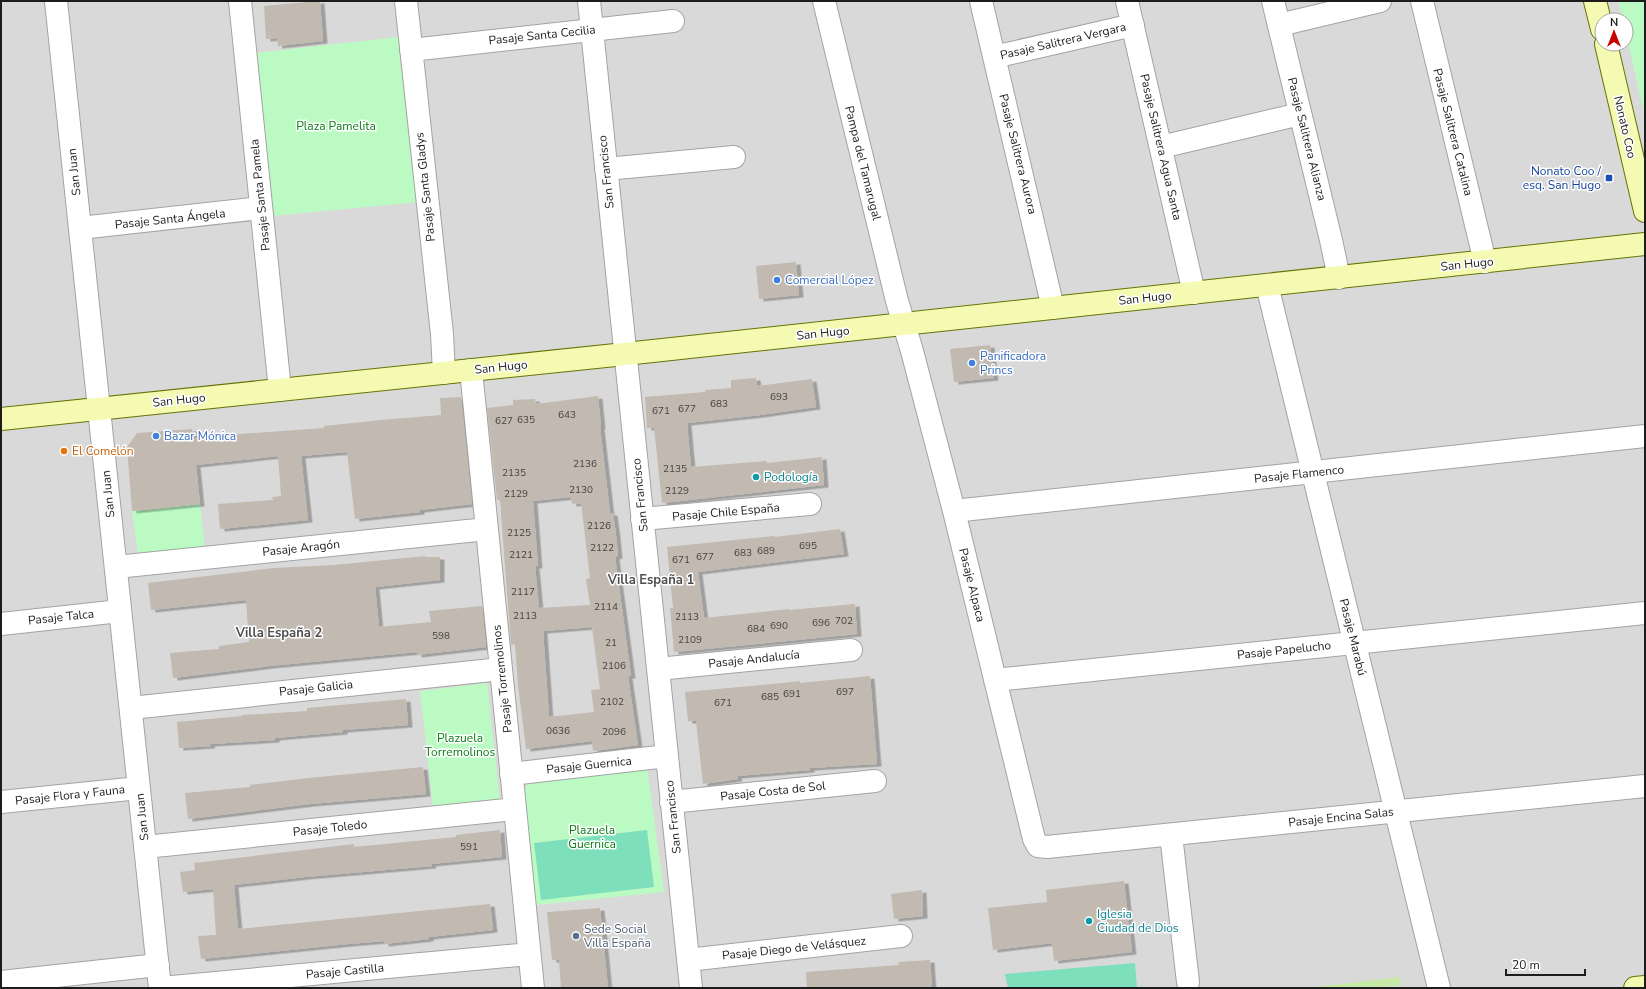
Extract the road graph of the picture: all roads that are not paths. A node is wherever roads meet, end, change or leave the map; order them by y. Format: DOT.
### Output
graph roads {
  1 [pos="56,1"];
  2 [pos="240,1"];
  3 [pos="406,1"];
  4 [pos="589,1"];
  5 [pos="824,1"];
  6 [pos="981,1"];
  7 [pos="1127,1"];
  8 [pos="1273,1"];
  9 [pos="1380,1"];
  10 [pos="1422,1"];
  11 [pos="1595,1"];
  12 [pos="1598,12"];
  13 [pos="673,21"];
  14 [pos="1133,25"];
  15 [pos="1279,25"];
  16 [pos="592,30"];
  17 [pos="411,50"];
  18 [pos="1608,52"];
  19 [pos="994,57"];
  20 [pos="1300,114"];
  21 [pos="1161,147"];
  22 [pos="734,157"];
  23 [pos="606,169"];
  24 [pos="261,208"];
  25 [pos="1645,211"];
  26 [pos="80,228"];
  27 [pos="1645,244"];
  28 [pos="1485,262"];
  29 [pos="1339,278"];
  30 [pos="1267,285"];
  31 [pos="1194,293"];
  32 [pos="1053,308"];
  33 [pos="903,324"];
  34 [pos="625,354"];
  35 [pos="471,370"];
  36 [pos="444,373"];
  37 [pos="280,390"];
  38 [pos="99,408"];
  39 [pos="1,419"];
  40 [pos="1645,436"];
  41 [pos="1313,472"];
  42 [pos="810,504"];
  43 [pos="954,511"];
  44 [pos="642,519"];
  45 [pos="487,529"];
  46 [pos="116,568"];
  47 [pos="120,611"];
  48 [pos="1645,613"];
  49 [pos="1,624"];
  50 [pos="1354,643"];
  51 [pos="851,650"];
  52 [pos="501,669"];
  53 [pos="658,669"];
  54 [pos="995,680"];
  55 [pos="131,708"];
  56 [pos="667,756"];
  57 [pos="511,774"];
  58 [pos="875,781"];
  59 [pos="1645,786"];
  60 [pos="139,788"];
  61 [pos="1,802"];
  62 [pos="672,802"];
  63 [pos="515,809"];
  64 [pos="1396,811"];
  65 [pos="1171,835"];
  66 [pos="1038,846"];
  67 [pos="146,847"];
  68 [pos="901,936"];
  69 [pos="530,954"];
  70 [pos="688,960"];
  71 [pos="158,965"];
  72 [pos="1,982"];
  73 [pos="1188,982"];
  74 [pos="1645,987"];
  75 [pos="161,988"];
  76 [pos="533,988"];
  77 [pos="691,988"];
  78 [pos="1439,988"];
  79 [pos="1635,988"];
  1 -- 26 [label="street, San Juan"];
  2 -- 24 [label="street, Pasaje Santa Pamela"];
  3 -- 17 [label="street, Pasaje Santa Gladys"];
  4 -- 16 [label="street, San Francisco"];
  5 -- 33 [label="street, Pampa del Tamarugal"];
  6 -- 19 [label="street, Pasaje Salitrera Aurora"];
  7 -- 14 [label="street, Pasaje Salitrera Agua Santa"];
  8 -- 15 [label="street, Pasaje Salitrera Alianza"];
  9 -- 15 [label="street"];
  10 -- 28 [label="street, Pasaje Salitrera Catalina"];
  11 -- 12 [label="street"];
  13 -- 16 [label="street, Pasaje Santa Cecilia"];
  14 -- 19 [label="street, Pasaje Salitrera Vergara"];
  14 -- 21 [label="street, Pasaje Salitrera Agua Santa"];
  15 -- 20 [label="street, Pasaje Salitrera Alianza"];
  16 -- 17 [label="street, Pasaje Santa Cecilia"];
  16 -- 23 [label="street, San Francisco"];
  17 -- 36 [label="street, Pasaje Santa Gladys"];
  18 -- 25 [label="street, Nonato Coo"];
  19 -- 32 [label="street, Pasaje Salitrera Aurora"];
  20 -- 21 [label="street"];
  20 -- 29 [label="street, Pasaje Salitrera Alianza"];
  21 -- 31 [label="street, Pasaje Salitrera Agua Santa"];
  22 -- 23 [label="street"];
  23 -- 34 [label="street, San Francisco"];
  24 -- 26 [label="street, Pasaje Santa Ángela"];
  24 -- 37 [label="street, Pasaje Santa Pamela"];
  26 -- 38 [label="street, San Juan"];
  27 -- 28 [label="street, San Hugo"];
  28 -- 29 [label="street, San Hugo"];
  29 -- 30 [label="street, San Hugo"];
  30 -- 31 [label="street, San Hugo"];
  30 -- 41 [label="street, Pasaje Marabú"];
  31 -- 32 [label="street, San Hugo"];
  32 -- 33 [label="street, San Hugo"];
  33 -- 34 [label="street, San Hugo"];
  33 -- 43 [label="street, Pasaje Alpaca"];
  34 -- 35 [label="street, San Hugo"];
  34 -- 44 [label="street, San Francisco"];
  35 -- 36 [label="street, San Hugo"];
  35 -- 45 [label="street, Pasaje Torremolinos"];
  36 -- 37 [label="street, San Hugo"];
  37 -- 38 [label="street, San Hugo"];
  38 -- 39 [label="street, San Hugo"];
  38 -- 46 [label="street, San Juan"];
  40 -- 41 [label="street, Pasaje Flamenco"];
  41 -- 43 [label="street, Pasaje Flamenco"];
  41 -- 50 [label="street, Pasaje Marabú"];
  42 -- 44 [label="street, Pasaje Chile España"];
  43 -- 54 [label="street, Pasaje Alpaca"];
  44 -- 53 [label="street, San Francisco"];
  45 -- 46 [label="street, Pasaje Aragón"];
  45 -- 52 [label="street, Pasaje Torremolinos"];
  46 -- 47 [label="street, San Juan"];
  47 -- 49 [label="street, Pasaje Talca"];
  47 -- 55 [label="street, San Juan"];
  48 -- 50 [label="street, Pasaje Papelucho"];
  50 -- 54 [label="street, Pasaje Papelucho"];
  50 -- 64 [label="street, Pasaje Marabú"];
  51 -- 53 [label="street, Pasaje Andalucía"];
  52 -- 55 [label="street, Pasaje Galicia"];
  52 -- 57 [label="street, Pasaje Torremolinos"];
  53 -- 56 [label="street, San Francisco"];
  54 -- 66 [label="street, Pasaje Alpaca"];
  55 -- 60 [label="street, San Juan"];
  56 -- 57 [label="street, Pasaje Guernica"];
  56 -- 62 [label="street, San Francisco"];
  57 -- 63 [label="street, Pasaje Torremolinos"];
  58 -- 62 [label="street, Pasaje Costa de Sol"];
  59 -- 64 [label="street, Pasaje Encina Salas"];
  60 -- 61 [label="street, Pasaje Flora y Fauna"];
  60 -- 67 [label="street, San Juan"];
  62 -- 70 [label="street, San Francisco"];
  63 -- 67 [label="street, Pasaje Toledo"];
  63 -- 69 [label="street, Pasaje Torremolinos"];
  64 -- 65 [label="street, Pasaje Encina Salas"];
  64 -- 78 [label="street, Pasaje Marabú"];
  65 -- 66 [label="street, Pasaje Encina Salas"];
  65 -- 73 [label="street"];
  67 -- 71 [label="street, San Juan"];
  68 -- 70 [label="street, Pasaje Diego de Velásquez"];
  69 -- 75 [label="street, Pasaje Castilla"];
  69 -- 76 [label="street, Pasaje Torremolinos"];
  70 -- 77 [label="street, San Francisco"];
  71 -- 72 [label="street"];
  71 -- 75 [label="street, San Juan"];
  74 -- 79 [label="street"];
}
